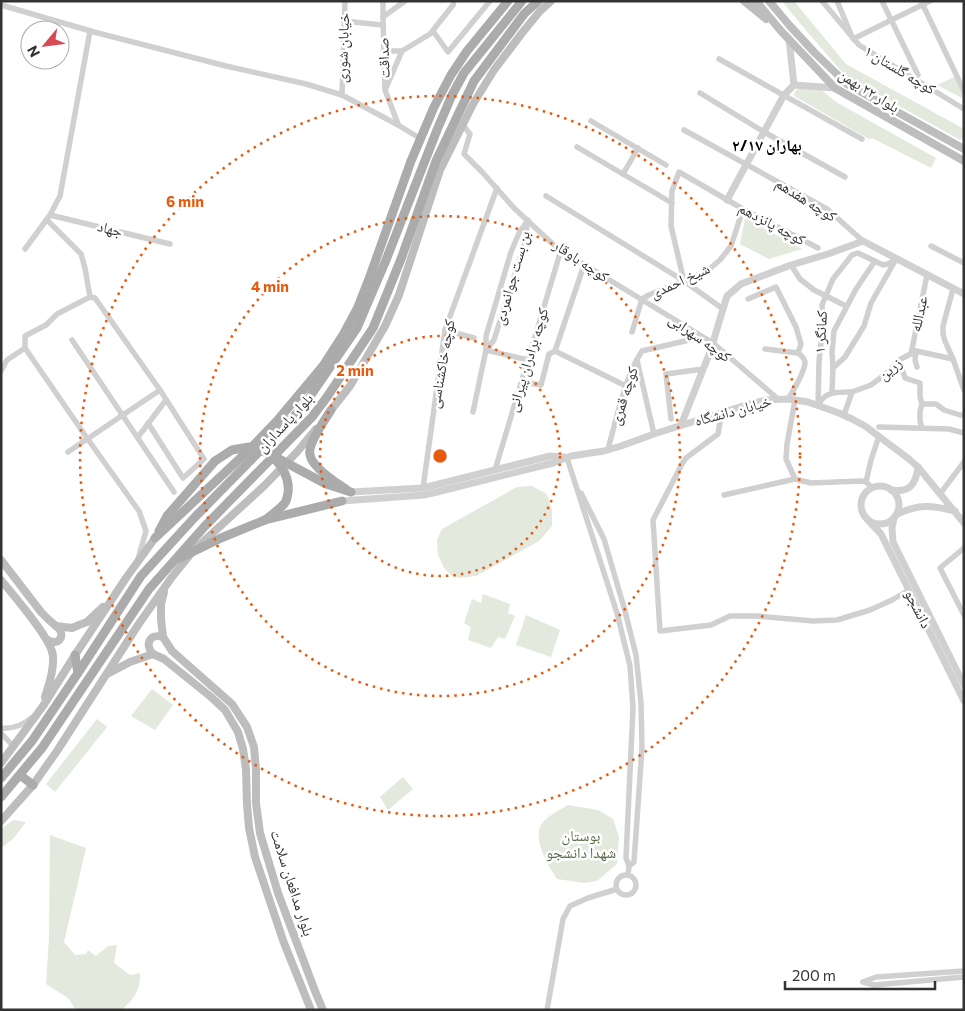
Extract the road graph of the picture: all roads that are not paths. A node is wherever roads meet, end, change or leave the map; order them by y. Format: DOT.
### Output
graph roads {
  1 [pos="345,1"];
  2 [pos="383,1"];
  3 [pos="405,1"];
  4 [pos="454,1"];
  5 [pos="490,1"];
  6 [pos="508,1"];
  7 [pos="522,1"];
  8 [pos="538,1"];
  9 [pos="551,1"];
  10 [pos="744,1"];
  11 [pos="756,1"];
  12 [pos="769,1"];
  13 [pos="775,1"];
  14 [pos="822,1"];
  15 [pos="837,1"];
  16 [pos="882,1"];
  17 [pos="930,1"];
  18 [pos="922,3"];
  19 [pos="1,6"];
  20 [pos="382,17"];
  21 [pos="891,20"];
  22 [pos="344,21"];
  23 [pos="382,25"];
  24 [pos="790,26"];
  25 [pos="90,31"];
  26 [pos="433,31"];
  27 [pos="781,31"];
  28 [pos="853,38"];
  29 [pos="789,39"];
  30 [pos="384,51"];
  31 [pos="402,51"];
  32 [pos="719,59"];
  33 [pos="460,63"];
  34 [pos="918,75"];
  35 [pos="794,85"];
  36 [pos="835,88"];
  37 [pos="385,90"];
  38 [pos="964,91"];
  39 [pos="700,93"];
  40 [pos="342,95"];
  41 [pos="452,95"];
  42 [pos="784,95"];
  43 [pos="964,109"];
  44 [pos="591,120"];
  45 [pos="462,124"];
  46 [pos="398,125"];
  47 [pos="684,130"];
  48 [pos="764,132"];
  49 [pos="421,138"];
  50 [pos="862,139"];
  51 [pos="962,146"];
  52 [pos="577,147"];
  53 [pos="638,148"];
  54 [pos="964,161"];
  55 [pos="746,164"];
  56 [pos="666,165"];
  57 [pos="623,174"];
  58 [pos="845,177"];
  59 [pos="497,188"];
  60 [pos="546,196"];
  61 [pos="727,200"];
  62 [pos="672,203"];
  63 [pos="743,209"];
  64 [pos="49,217"];
  65 [pos="528,220"];
  66 [pos="863,241"];
  67 [pos="170,244"];
  68 [pos="931,246"];
  69 [pos="818,248"];
  70 [pos="25,249"];
  71 [pos="561,250"];
  72 [pos="896,259"];
  73 [pos="875,261"];
  74 [pos="964,263"];
  75 [pos="584,265"];
  76 [pos="791,265"];
  77 [pos="928,275"];
  78 [pos="684,281"];
  79 [pos="952,288"];
  80 [pos="964,294"];
  81 [pos="826,296"];
  82 [pos="90,297"];
  83 [pos="748,299"];
  84 [pos="642,300"];
  85 [pos="846,306"];
  86 [pos="722,309"];
  87 [pos="445,330"];
  88 [pos="632,332"];
  89 [pos="474,338"];
  90 [pos="702,338"];
  91 [pos="72,340"];
  92 [pos="713,343"];
  93 [pos="25,348"];
  94 [pos="765,349"];
  95 [pos="486,350"];
  96 [pos="555,351"];
  97 [pos="913,352"];
  98 [pos="798,353"];
  99 [pos="637,359"];
  100 [pos="953,359"];
  101 [pos="528,360"];
  102 [pos="899,360"];
  103 [pos="917,367"];
  104 [pos="703,368"];
  105 [pos="833,368"];
  106 [pos="1,371"];
  107 [pos="522,382"];
  108 [pos="626,386"];
  109 [pos="309,389"];
  110 [pos="160,390"];
  111 [pos="964,390"];
  112 [pos="832,392"];
  113 [pos="852,392"];
  114 [pos="778,399"];
  115 [pos="166,400"];
  116 [pos="792,400"];
  117 [pos="922,404"];
  118 [pos="818,406"];
  119 [pos="331,410"];
  120 [pos="473,412"];
  121 [pos="720,413"];
  122 [pos="123,415"];
  123 [pos="844,415"];
  124 [pos="964,415"];
  125 [pos="671,419"];
  126 [pos="148,423"];
  127 [pos="681,425"];
  128 [pos="879,427"];
  129 [pos="922,428"];
  130 [pos="964,433"];
  131 [pos="654,434"];
  132 [pos="879,436"];
  133 [pos="138,437"];
  134 [pos="87,438"];
  135 [pos="609,445"];
  136 [pos="68,452"];
  137 [pos="268,453"];
  138 [pos="567,458"];
  139 [pos="964,462"];
  140 [pos="918,467"];
  141 [pos="495,470"];
  142 [pos="572,475"];
  143 [pos="795,479"];
  144 [pos="866,482"];
  145 [pos="423,488"];
  146 [pos="873,488"];
  147 [pos="890,490"];
  148 [pos="174,492"];
  149 [pos="351,492"];
  150 [pos="940,494"];
  151 [pos="724,495"];
  152 [pos="342,501"];
  153 [pos="954,510"];
  154 [pos="964,515"];
  155 [pos="895,516"];
  156 [pos="265,520"];
  157 [pos="868,520"];
  158 [pos="964,523"];
  159 [pos="155,538"];
  160 [pos="964,548"];
  161 [pos="192,551"];
  162 [pos="1,560"];
  163 [pos="174,561"];
  164 [pos="136,564"];
  165 [pos="1,580"];
  166 [pos="166,585"];
  167 [pos="909,590"];
  168 [pos="112,599"];
  169 [pos="625,611"];
  170 [pos="618,613"];
  171 [pos="964,615"];
  172 [pos="56,626"];
  173 [pos="163,637"];
  174 [pos="48,640"];
  175 [pos="75,654"];
  176 [pos="153,654"];
  177 [pos="78,673"];
  178 [pos="107,674"];
  179 [pos="964,685"];
  180 [pos="964,701"];
  181 [pos="41,709"];
  182 [pos="1,728"];
  183 [pos="1,733"];
  184 [pos="14,747"];
  185 [pos="1,763"];
  186 [pos="20,775"];
  187 [pos="1,778"];
  188 [pos="33,785"];
  189 [pos="1,797"];
  190 [pos="1,821"];
  191 [pos="630,866"];
  192 [pos="628,875"];
  193 [pos="617,889"];
  194 [pos="964,971"];
  195 [pos="964,977"];
  196 [pos="311,1010"];
  197 [pos="323,1010"];
  198 [pos="546,1010"];
  1 -- 22 [label="street, خیابان شوری"];
  2 -- 20 [label="street"];
  3 -- 20 [label="street, صداقت"];
  4 -- 26 [label="street"];
  5 -- 26 [label="street"];
  6 -- 33 [label="main road"];
  7 -- 41 [label="main road, بلوار پاسداران"];
  8 -- 163 [label="main road, بلوار پاسداران"];
  9 -- 45 [label="main road"];
  10 -- 27 [label="main road"];
  11 -- 27 [label="main road, بلوار ۲۲ بهمن"];
  12 -- 24 [label="main road, بلوار ۲۲ بهمن"];
  13 -- 24 [label="main road"];
  14 -- 28 [label="street, کوچه گلستان ۱"];
  15 -- 28 [label="street"];
  16 -- 21 [label="street"];
  17 -- 18 [label="street"];
  18 -- 21 [label="street"];
  18 -- 38 [label="street"];
  19 -- 25 [label="street"];
  20 -- 23 [label="street, صداقت"];
  21 -- 28 [label="street"];
  21 -- 34 [label="street"];
  22 -- 23 [label="street"];
  22 -- 40 [label="street, خیابان شوری"];
  23 -- 30 [label="street, صداقت"];
  24 -- 51 [label="main road, بلوار ۲۲ بهمن"];
  25 -- 40 [label="street"];
  25 -- 64 [label="street"];
  26 -- 31 [label="street"];
  27 -- 29 [label="main road, بلوار ۲۲ بهمن"];
  28 -- 43 [label="street, کوچه گلستان ۱"];
  29 -- 35 [label="street"];
  29 -- 36 [label="main road, بلوار ۲۲ بهمن"];
  30 -- 31 [label="street"];
  30 -- 37 [label="street, صداقت"];
  31 -- 37 [label="street"];
  32 -- 42 [label="street"];
  33 -- 41 [label="main road"];
  33 -- 49 [label="main road"];
  35 -- 36 [label="street"];
  35 -- 42 [label="street"];
  36 -- 54 [label="main road, بلوار ۲۲ بهمن"];
  37 -- 46 [label="street, صداقت"];
  39 -- 48 [label="street"];
  40 -- 46 [label="street"];
  41 -- 109 [label="main road, بلوار پاسداران"];
  42 -- 48 [label="street"];
  42 -- 50 [label="street"];
  44 -- 53 [label="street"];
  45 -- 59 [label="street, کوچه باوقار"];
  45 -- 119 [label="main road"];
  46 -- 49 [label="street"];
  47 -- 55 [label="street, کوچه هفدهم"];
  48 -- 55 [label="street"];
  48 -- 58 [label="street"];
  49 -- 109 [label="main road"];
  52 -- 57 [label="street"];
  53 -- 56 [label="street"];
  53 -- 57 [label="street"];
  55 -- 61 [label="street"];
  55 -- 66 [label="street, کوچه هفدهم"];
  57 -- 62 [label="street"];
  59 -- 65 [label="street, کوچه باوقار"];
  59 -- 87 [label="street, کوچه خاکشناسی"];
  60 -- 78 [label="street"];
  61 -- 62 [label="street, کوچه پانزدهم"];
  61 -- 63 [label="street, کوچه پانزدهم"];
  62 -- 78 [label="street"];
  63 -- 69 [label="street, کوچه پانزدهم"];
  63 -- 78 [label="street, شیخ احمدی"];
  64 -- 67 [label="street, جهاد"];
  64 -- 70 [label="street"];
  64 -- 82 [label="street"];
  65 -- 71 [label="street, کوچه باوقار"];
  65 -- 95 [label="street, بن بست جوانمردی"];
  65 -- 95 [label="street, بن بست جوانمردی"];
  66 -- 72 [label="street"];
  66 -- 76 [label="street"];
  68 -- 74 [label="street"];
  71 -- 75 [label="street, کوچه باوقار"];
  71 -- 101 [label="street, کوچه برادران پیرانی"];
  72 -- 73 [label="street, کمانگر ۱"];
  72 -- 77 [label="street"];
  72 -- 105 [label="street"];
  73 -- 81 [label="street, کمانگر ۱"];
  73 -- 85 [label="street"];
  75 -- 84 [label="street, کوچه باوقار"];
  75 -- 96 [label="street"];
  76 -- 81 [label="street"];
  76 -- 86 [label="street"];
  77 -- 79 [label="street"];
  77 -- 97 [label="street, عبدالله"];
  78 -- 84 [label="street, شیخ احمدی"];
  78 -- 86 [label="street"];
  79 -- 80 [label="street"];
  79 -- 100 [label="street"];
  81 -- 85 [label="street"];
  81 -- 118 [label="street, کمانگر ۱"];
  82 -- 93 [label="street"];
  82 -- 110 [label="street"];
  83 -- 98 [label="street"];
  84 -- 88 [label="street"];
  84 -- 90 [label="street, کوچه سهرابی"];
  85 -- 105 [label="street"];
  86 -- 92 [label="street"];
  87 -- 89 [label="street"];
  87 -- 145 [label="street, کوچه خاکشناسی"];
  90 -- 92 [label="street, کوچه سهرابی"];
  90 -- 99 [label="street, کوچه قمری"];
  91 -- 122 [label="street"];
  92 -- 104 [label="street"];
  92 -- 114 [label="street, کوچه سهرابی"];
  93 -- 106 [label="street"];
  93 -- 134 [label="street"];
  94 -- 98 [label="street"];
  95 -- 101 [label="street"];
  95 -- 120 [label="street, بن بست جوانمردی"];
  96 -- 107 [label="street"];
  96 -- 108 [label="street"];
  97 -- 100 [label="street, زرین"];
  97 -- 102 [label="street, زرین"];
  97 -- 103 [label="street, عبدالله"];
  98 -- 116 [label="street"];
  99 -- 108 [label="street, کوچه قمری"];
  99 -- 131 [label="street"];
  100 -- 111 [label="street"];
  101 -- 107 [label="street, کوچه برادران پیرانی"];
  102 -- 113 [label="street, زرین"];
  102 -- 117 [label="street"];
  104 -- 125 [label="street"];
  104 -- 127 [label="street"];
  105 -- 112 [label="street"];
  107 -- 141 [label="street, کوچه برادران پیرانی"];
  108 -- 135 [label="street, کوچه قمری"];
  109 -- 159 [label="main road"];
  109 -- 177 [label="main road, بلوار پاسداران"];
  110 -- 115 [label="street"];
  110 -- 122 [label="street"];
  112 -- 113 [label="street"];
  112 -- 118 [label="street"];
  113 -- 123 [label="street"];
  114 -- 116 [label="street, خیابان دانشگاه"];
  114 -- 121 [label="street, خیابان دانشگاه"];
  115 -- 126 [label="street"];
  115 -- 126 [label="street"];
  116 -- 118 [label="street, خیابان دانشگاه"];
  116 -- 143 [label="street"];
  117 -- 124 [label="street"];
  117 -- 129 [label="street"];
  118 -- 123 [label="street, خیابان دانشگاه"];
  119 -- 149 [label="main road"];
  119 -- 161 [label="main road"];
  121 -- 127 [label="street, خیابان دانشگاه"];
  121 -- 167 [label="street"];
  122 -- 133 [label="street"];
  122 -- 134 [label="street"];
  123 -- 132 [label="street, خیابان دانشگاه"];
  126 -- 133 [label="street"];
  127 -- 131 [label="street, خیابان دانشگاه"];
  128 -- 129 [label="street"];
  129 -- 130 [label="street"];
  131 -- 138 [label="street, خیابان دانشگاه"];
  132 -- 140 [label="street, خیابان دانشگاه"];
  132 -- 144 [label="street"];
  133 -- 148 [label="street"];
  134 -- 136 [label="street"];
  134 -- 164 [label="street"];
  137 -- 149 [label="main road, bridge"];
  137 -- 156 [label="main road, bridge"];
  137 -- 159 [label="main road, bridge"];
  138 -- 141 [label="street, خیابان دانشگاه"];
  138 -- 142 [label="street"];
  138 -- 152 [label="street, خیابان دانشگاه"];
  139 -- 150 [label="street"];
  140 -- 147 [label="street"];
  140 -- 150 [label="street, خیابان دانشگاه"];
  141 -- 145 [label="street, خیابان دانشگاه"];
  142 -- 169 [label="street"];
  142 -- 170 [label="street"];
  143 -- 144 [label="street"];
  143 -- 151 [label="street"];
  144 -- 146 [label="street"];
  145 -- 149 [label="street, خیابان دانشگاه"];
  146 -- 147 [label="street"];
  146 -- 157 [label="street"];
  147 -- 155 [label="street"];
  150 -- 153 [label="street, خیابان دانشگاه"];
  152 -- 156 [label="main road"];
  153 -- 154 [label="street, خیابان دانشگاه"];
  153 -- 155 [label="street"];
  153 -- 158 [label="street, خیابان دانشگاه"];
  155 -- 157 [label="street"];
  155 -- 179 [label="street, دانشجو"];
  156 -- 161 [label="main road"];
  157 -- 167 [label="street, دانشجو"];
  159 -- 164 [label="main road"];
  160 -- 171 [label="street"];
  161 -- 163 [label="main road"];
  161 -- 166 [label="main road"];
  162 -- 172 [label="main road"];
  163 -- 186 [label="main road, بلوار پاسداران"];
  164 -- 168 [label="main road"];
  165 -- 174 [label="main road"];
  166 -- 173 [label="main road"];
  166 -- 178 [label="main road"];
  167 -- 180 [label="street, دانشجو"];
  168 -- 172 [label="main road"];
  168 -- 175 [label="main road"];
  169 -- 170 [label="street"];
  169 -- 191 [label="street"];
  170 -- 191 [label="street"];
  172 -- 174 [label="main road"];
  173 -- 176 [label="main road"];
  173 -- 197 [label="main road, بلوار مدافعان سلامت"];
  174 -- 181 [label="main road"];
  175 -- 177 [label="main road"];
  175 -- 181 [label="main road"];
  176 -- 178 [label="main road"];
  176 -- 196 [label="main road, بلوار مدافعان سلامت"];
  177 -- 187 [label="main road, بلوار پاسداران"];
  178 -- 188 [label="main road"];
  181 -- 182 [label="street"];
  181 -- 184 [label="main road"];
  183 -- 184 [label="street"];
  184 -- 185 [label="main road"];
  186 -- 188 [label="main road"];
  186 -- 189 [label="main road, بلوار پاسداران"];
  188 -- 190 [label="main road"];
  191 -- 192 [label="street"];
  192 -- 193 [label="street"];
  192 -- 193 [label="street"];
  193 -- 198 [label="street"];
  194 -- 195 [label="street"];
}
